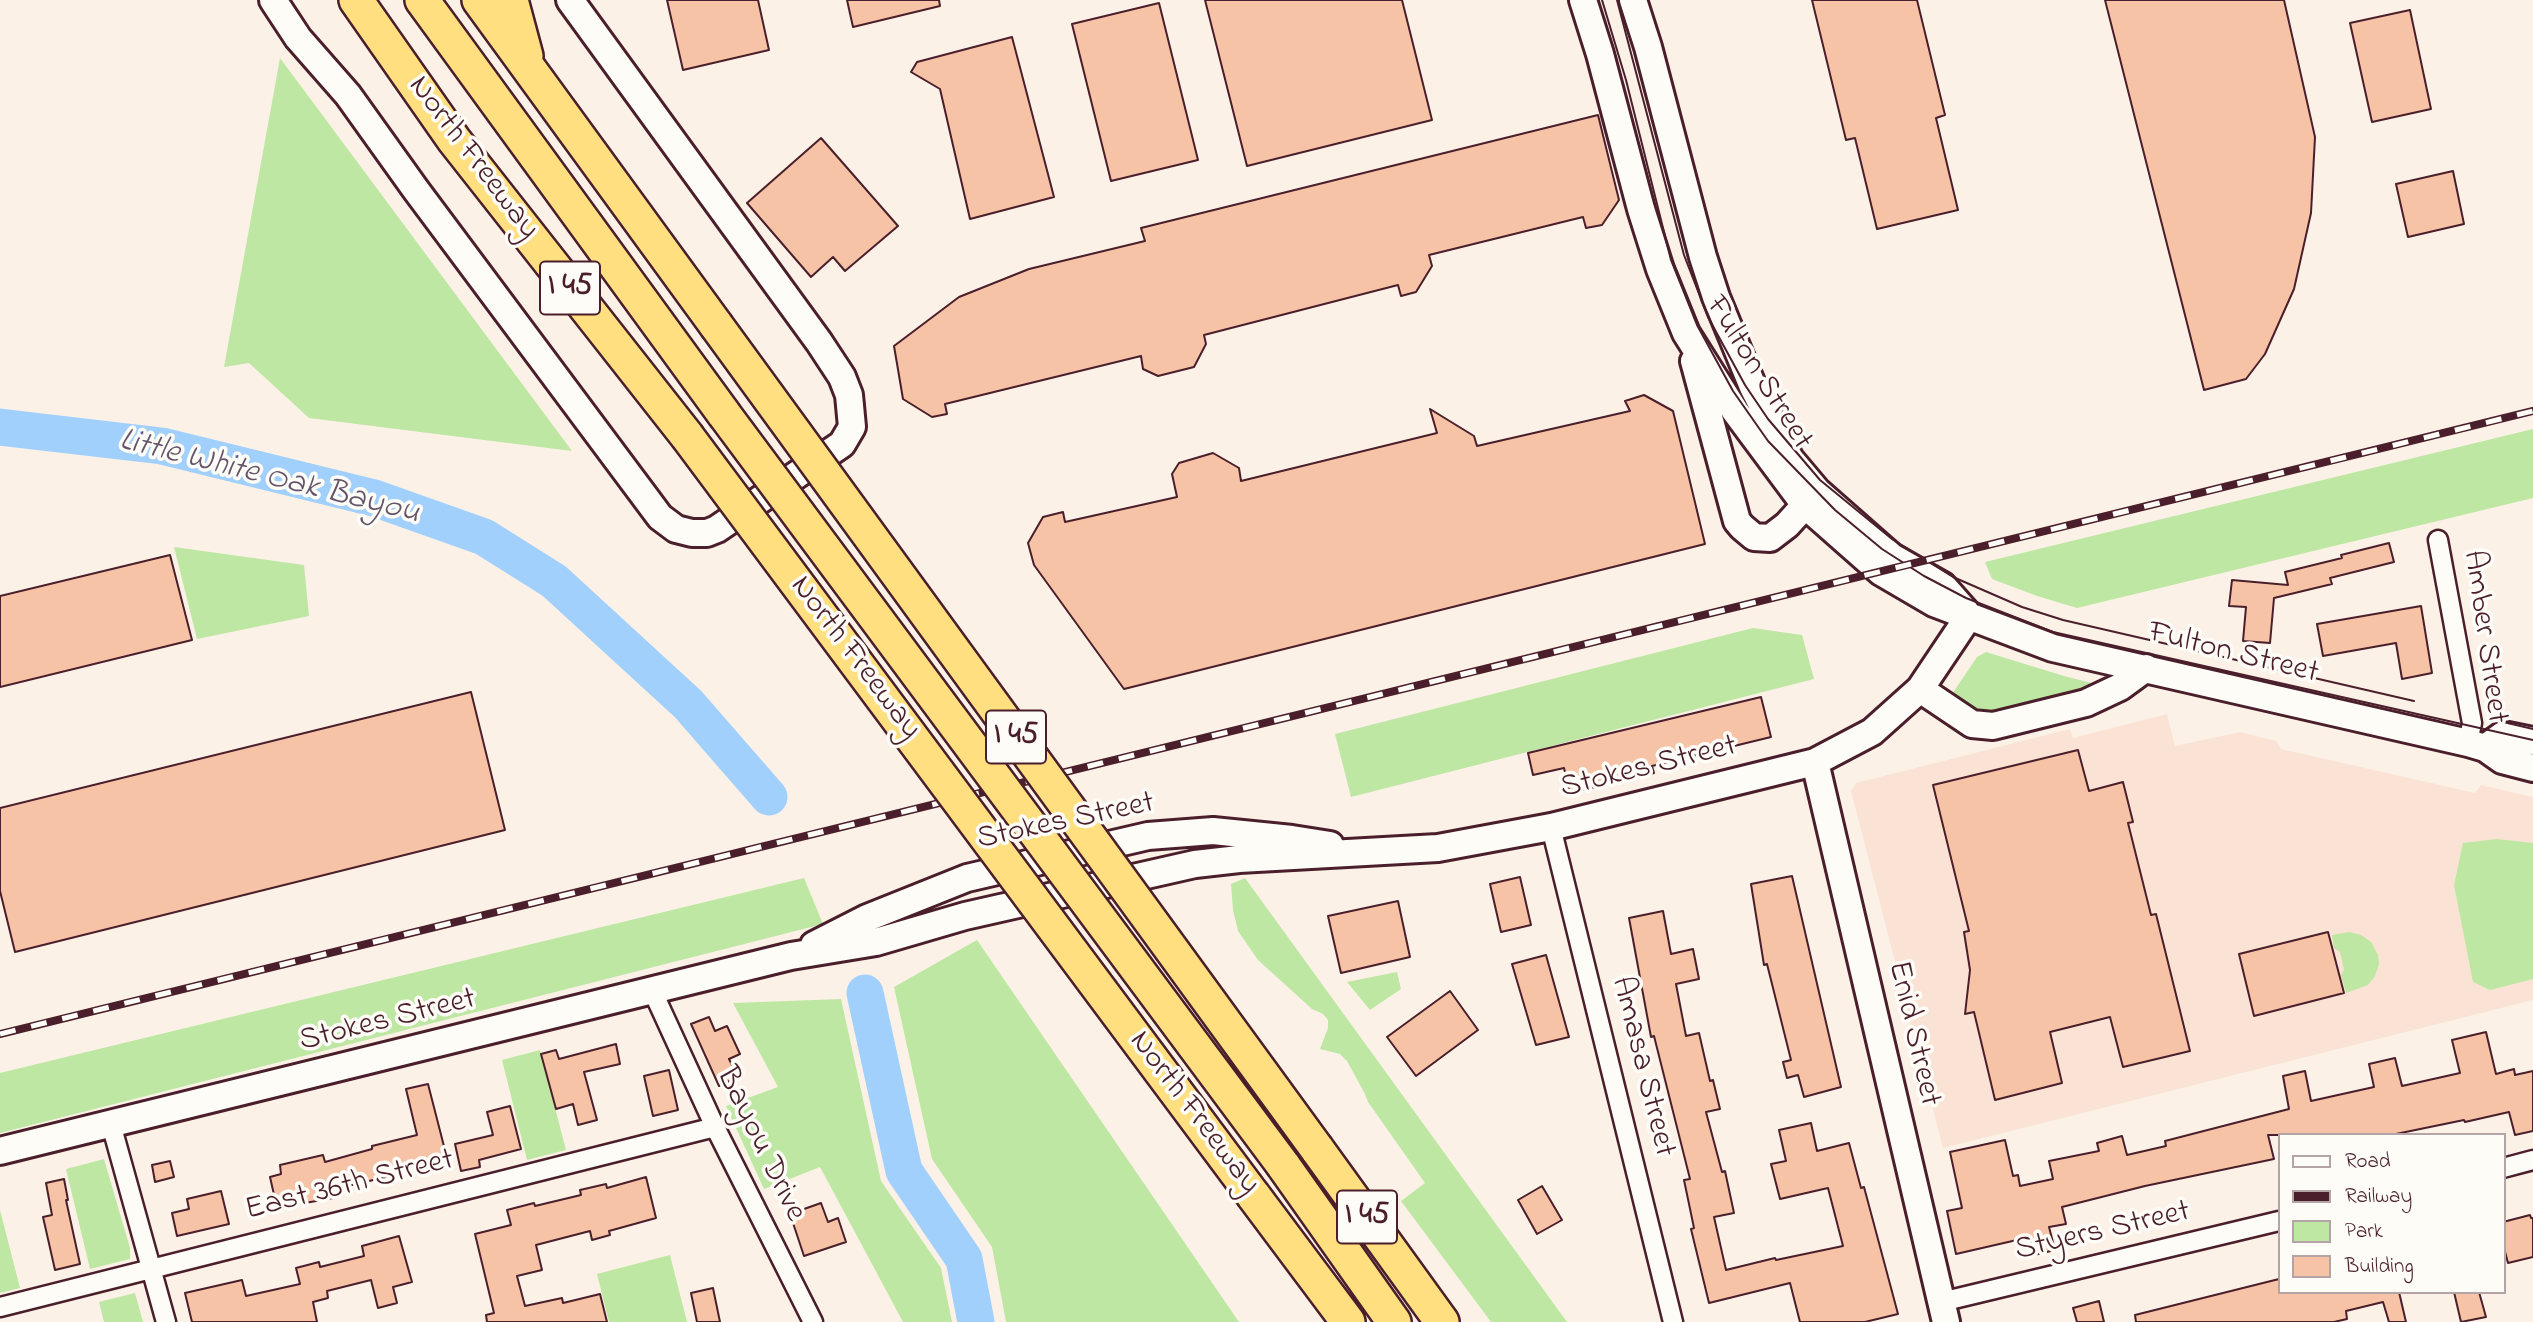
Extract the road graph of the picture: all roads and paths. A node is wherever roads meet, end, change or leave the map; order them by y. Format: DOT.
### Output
graph roads {
  1 [pos="273,0"];
  2 [pos="334,0"];
  3 [pos="356,0"];
  4 [pos="422,0"];
  5 [pos="479,0"];
  6 [pos="511,0"];
  7 [pos="570,0"];
  8 [pos="1583,0"];
  9 [pos="1633,0"];
  10 [pos="530,72"];
  11 [pos="454,140"];
  12 [pos="1686,333"];
  13 [pos="1811,498"];
  14 [pos="2438,540"];
  15 [pos="1969,616"];
  16 [pos="2146,668"];
  17 [pos="1920,689"];
  18 [pos="2533,741"];
  19 [pos="2477,746"];
  20 [pos="1815,762"];
  21 [pos="2533,768"];
  22 [pos="1551,827"];
  23 [pos="1371,852"];
  24 [pos="791,956"];
  25 [pos="653,992"];
  26 [pos="111,1124"];
  27 [pos="715,1127"];
  28 [pos="0,1151"];
  29 [pos="2533,1160"];
  30 [pos="2505,1167"];
  31 [pos="2278,1221"];
  32 [pos="152,1268"];
  33 [pos="1417,1284"];
  34 [pos="0,1307"];
  35 [pos="1943,1312"];
  36 [pos="166,1322"];
  37 [pos="813,1322"];
  38 [pos="1348,1322"];
  39 [pos="1394,1322"];
  40 [pos="1442,1322"];
  41 [pos="1452,1322"];
  42 [pos="1673,1322"];
  1 -- 7 [label="street"];
  2 -- 11 [label="highway"];
  3 -- 11 [label="highway, North Freeway / I 45"];
  4 -- 39 [label="highway, North Freeway, bridge"];
  5 -- 10 [label="highway, I 45"];
  6 -- 10 [label="highway"];
  8 -- 12 [label="street, Fulton Street"];
  9 -- 13 [label="street, Fulton Street"];
  10 -- 33 [label="highway, I 45, bridge"];
  11 -- 38 [label="highway, North Freeway / I 45, bridge"];
  12 -- 13 [label="street, Fulton Street"];
  12 -- 13 [label="street"];
  13 -- 15 [label="street, Fulton Street"];
  14 -- 19 [label="street, Amber Street"];
  15 -- 16 [label="street, Fulton Street"];
  15 -- 17 [label="street, Stokes Street"];
  16 -- 17 [label="street"];
  16 -- 19 [label="street, Fulton Street"];
  17 -- 20 [label="street, Stokes Street"];
  18 -- 19 [label="street"];
  19 -- 21 [label="street, Fulton Street"];
  20 -- 22 [label="street, Stokes Street"];
  20 -- 35 [label="street, Enid Street"];
  22 -- 23 [label="street, Stokes Street"];
  22 -- 42 [label="street, Amasa Street"];
  23 -- 24 [label="street, Stokes Street"];
  23 -- 24 [label="street, Stokes Street"];
  24 -- 25 [label="street, Stokes Street"];
  25 -- 26 [label="street, Stokes Street"];
  25 -- 27 [label="street, Bayou Drive"];
  26 -- 28 [label="street, Stokes Street"];
  26 -- 32 [label="street"];
  27 -- 32 [label="street, East 36th Street"];
  27 -- 37 [label="street, Bayou Drive"];
  29 -- 30 [label="street"];
  31 -- 35 [label="street, Styers Street"];
  32 -- 34 [label="street, East 36th Street"];
  32 -- 36 [label="street"];
  33 -- 40 [label="highway, I 45"];
  33 -- 41 [label="highway"];
}
